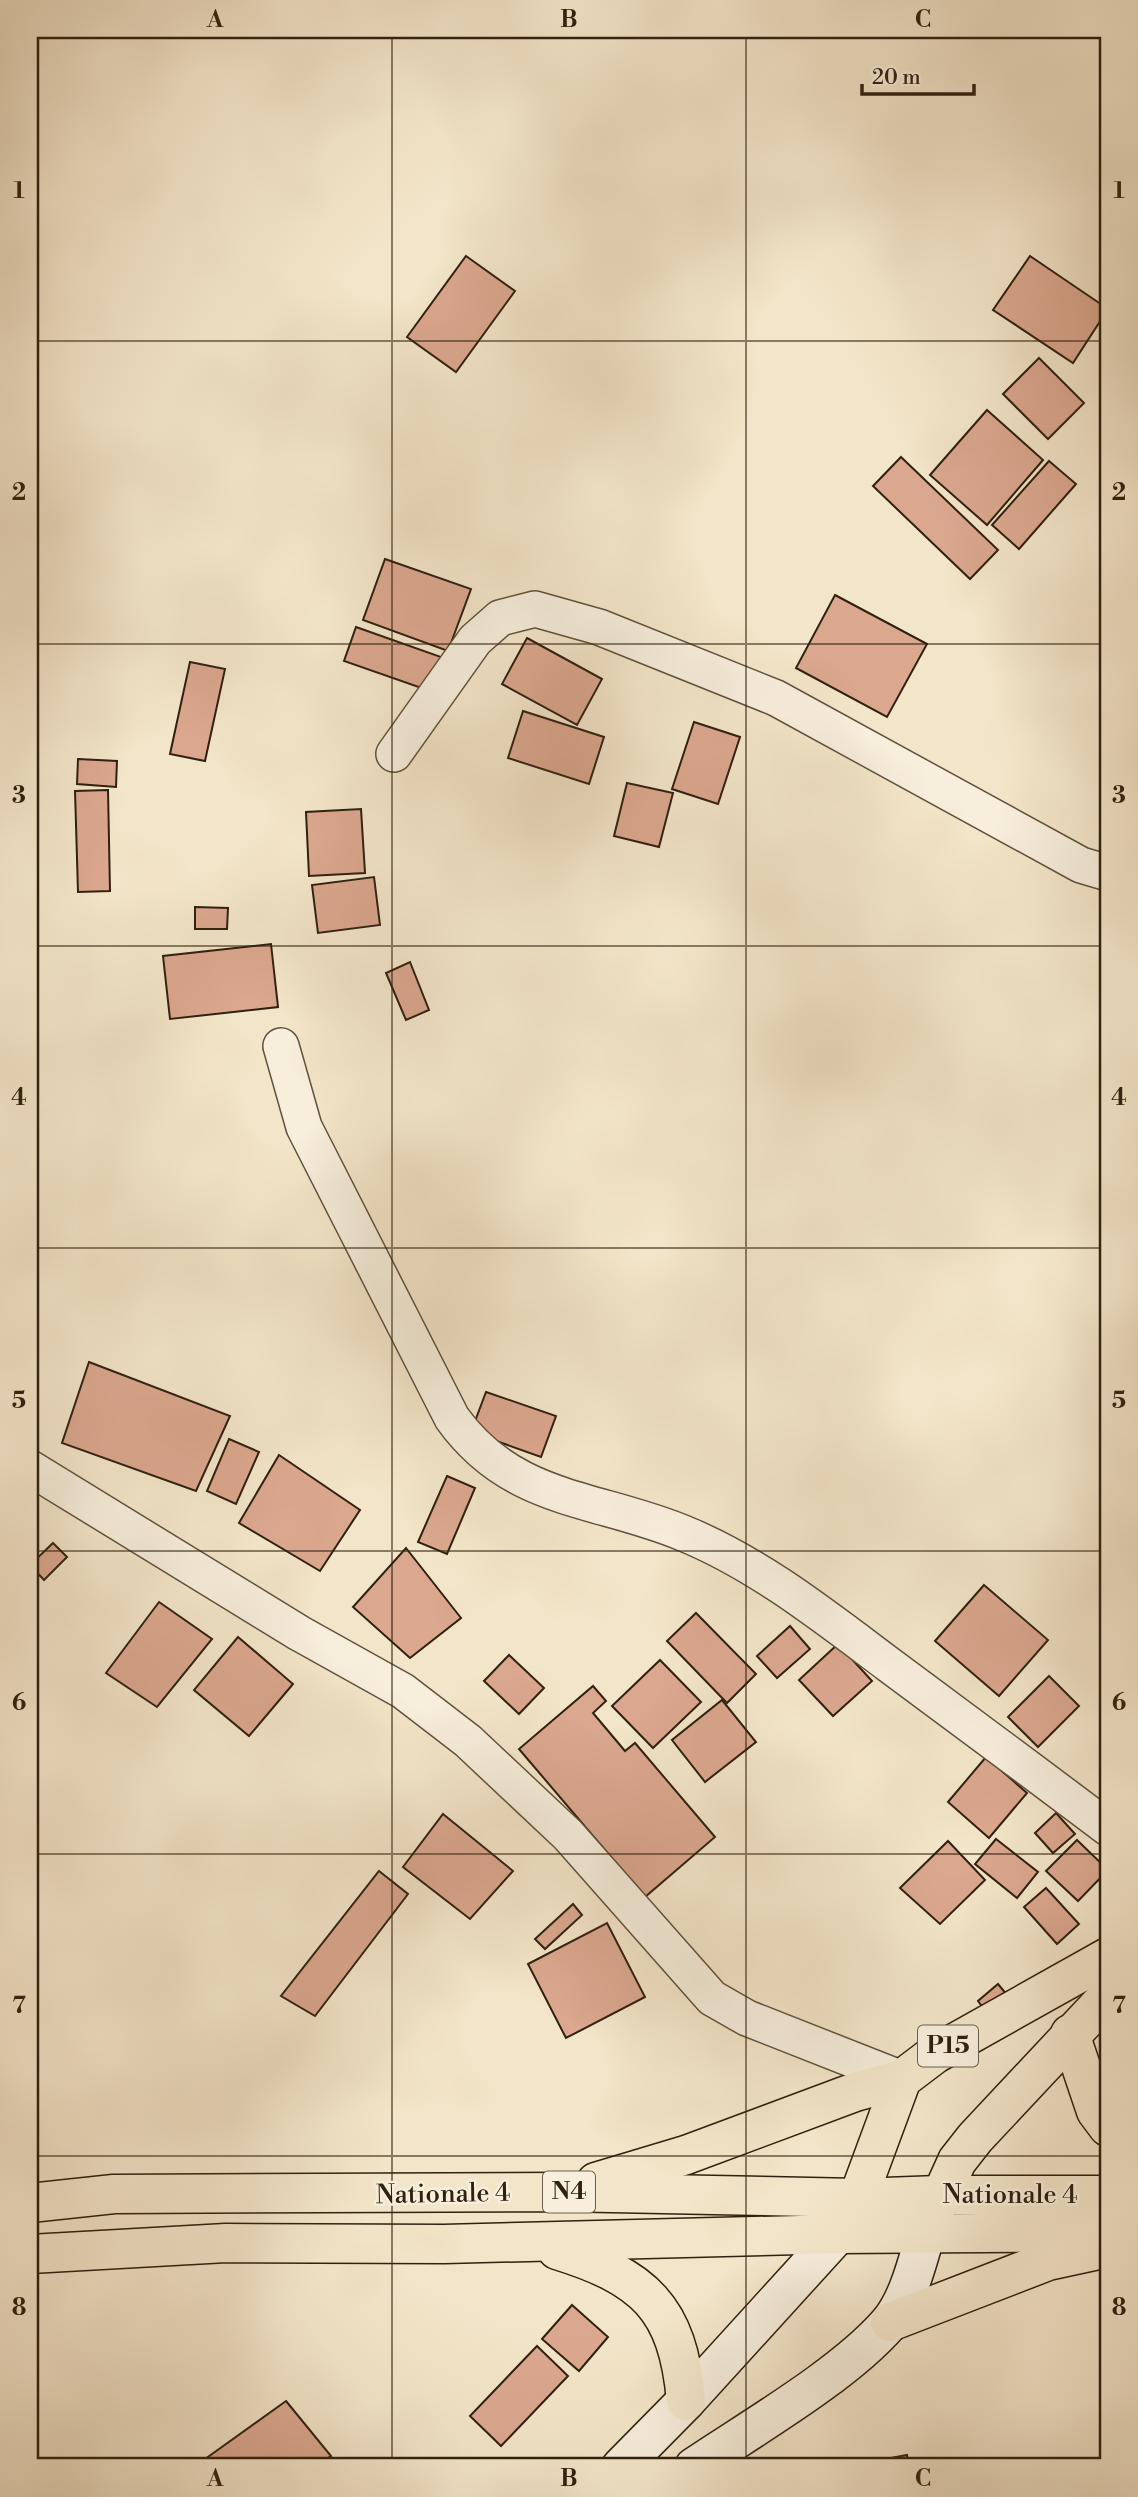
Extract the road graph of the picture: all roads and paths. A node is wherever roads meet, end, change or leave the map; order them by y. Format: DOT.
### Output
graph roads {
  1 [pos="394,754"];
  2 [pos="1108,873"];
  3 [pos="281,1046"];
  4 [pos="30,1468"];
  5 [pos="1108,1828"];
  6 [pos="1108,1957"];
  7 [pos="1108,1996"];
  8 [pos="1070,2034"];
  9 [pos="902,2079"];
  10 [pos="1108,2127"];
  11 [pos="561,2192"];
  12 [pos="939,2194"];
  13 [pos="1108,2195"];
  14 [pos="858,2198"];
  15 [pos="30,2203"];
  16 [pos="1108,2232"];
  17 [pos="926,2233"];
  18 [pos="838,2234"];
  19 [pos="535,2243"];
  20 [pos="1108,2248"];
  21 [pos="30,2253"];
  22 [pos="890,2322"];
  23 [pos="685,2401"];
  24 [pos="621,2467"];
  25 [pos="694,2467"];
  1 -- 2 [label="street"];
  3 -- 5 [label="street"];
  4 -- 9 [label="street"];
  6 -- 9 [label="main road, P15"];
  7 -- 8 [label="main road"];
  8 -- 10 [label="main road"];
  8 -- 12 [label="main road"];
  9 -- 11 [label="main road"];
  9 -- 14 [label="main road, P15"];
  11 -- 14 [label="main road, Nationale 4 / N4"];
  11 -- 15 [label="main road, Nationale 4 / N4"];
  12 -- 13 [label="main road, Nationale 4 / N4"];
  12 -- 14 [label="main road, Nationale 4 / N4"];
  12 -- 17 [label="main road"];
  14 -- 18 [label="main road, P15"];
  16 -- 17 [label="main road, Nationale 4 / N4"];
  17 -- 18 [label="main road, Nationale 4 / N4"];
  17 -- 22 [label="main road"];
  18 -- 19 [label="main road, Nationale 4 / N4"];
  18 -- 23 [label="main road"];
  19 -- 21 [label="main road, Nationale 4 / N4"];
  19 -- 23 [label="main road"];
  20 -- 22 [label="main road"];
  22 -- 25 [label="main road"];
  23 -- 24 [label="main road"];
}
